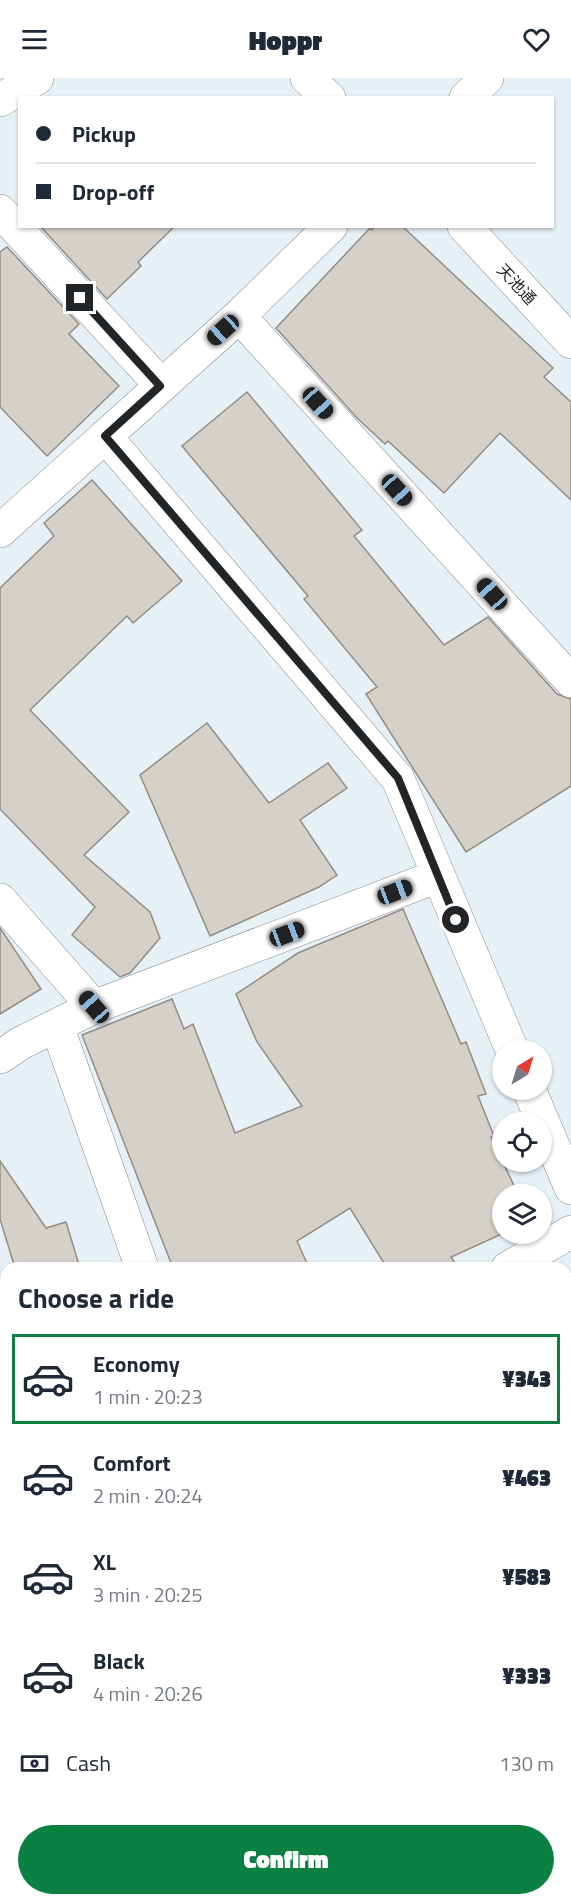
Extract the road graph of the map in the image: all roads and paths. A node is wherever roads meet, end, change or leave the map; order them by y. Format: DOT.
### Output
graph roads {
  1 [pos="37,78"];
  2 [pos="307,78"];
  3 [pos="487,78"];
  4 [pos="327,96"];
  5 [pos="468,96"];
  6 [pos="0,100"];
  7 [pos="0,211"];
  8 [pos="329,228"];
  9 [pos="466,228"];
  10 [pos="239,316"];
  11 [pos="571,342"];
  12 [pos="160,386"];
  13 [pos="105,436"];
  14 [pos="0,531"];
  15 [pos="571,681"];
  16 [pos="438,876"];
  17 [pos="0,900"];
  18 [pos="94,1007"];
  19 [pos="57,1026"];
  20 [pos="508,1040"];
  21 [pos="0,1057"];
  22 [pos="534,1100"];
  23 [pos="571,1188"];
  24 [pos="571,1232"];
  25 [pos="140,1262"];
  26 [pos="518,1262"];
  1 -- 6 [label="street"];
  2 -- 4 [label="street"];
  3 -- 5 [label="street"];
  7 -- 12 [label="street"];
  8 -- 10 [label="street"];
  9 -- 11 [label="street, 天池通"];
  10 -- 12 [label="street"];
  10 -- 15 [label="street"];
  12 -- 13 [label="street"];
  13 -- 14 [label="street"];
  13 -- 16 [label="street"];
  16 -- 18 [label="street"];
  16 -- 20 [label="street"];
  17 -- 18 [label="street"];
  18 -- 19 [label="street"];
  19 -- 21 [label="street"];
  19 -- 25 [label="street"];
  22 -- 23 [label="street"];
  24 -- 26 [label="street"];
}
